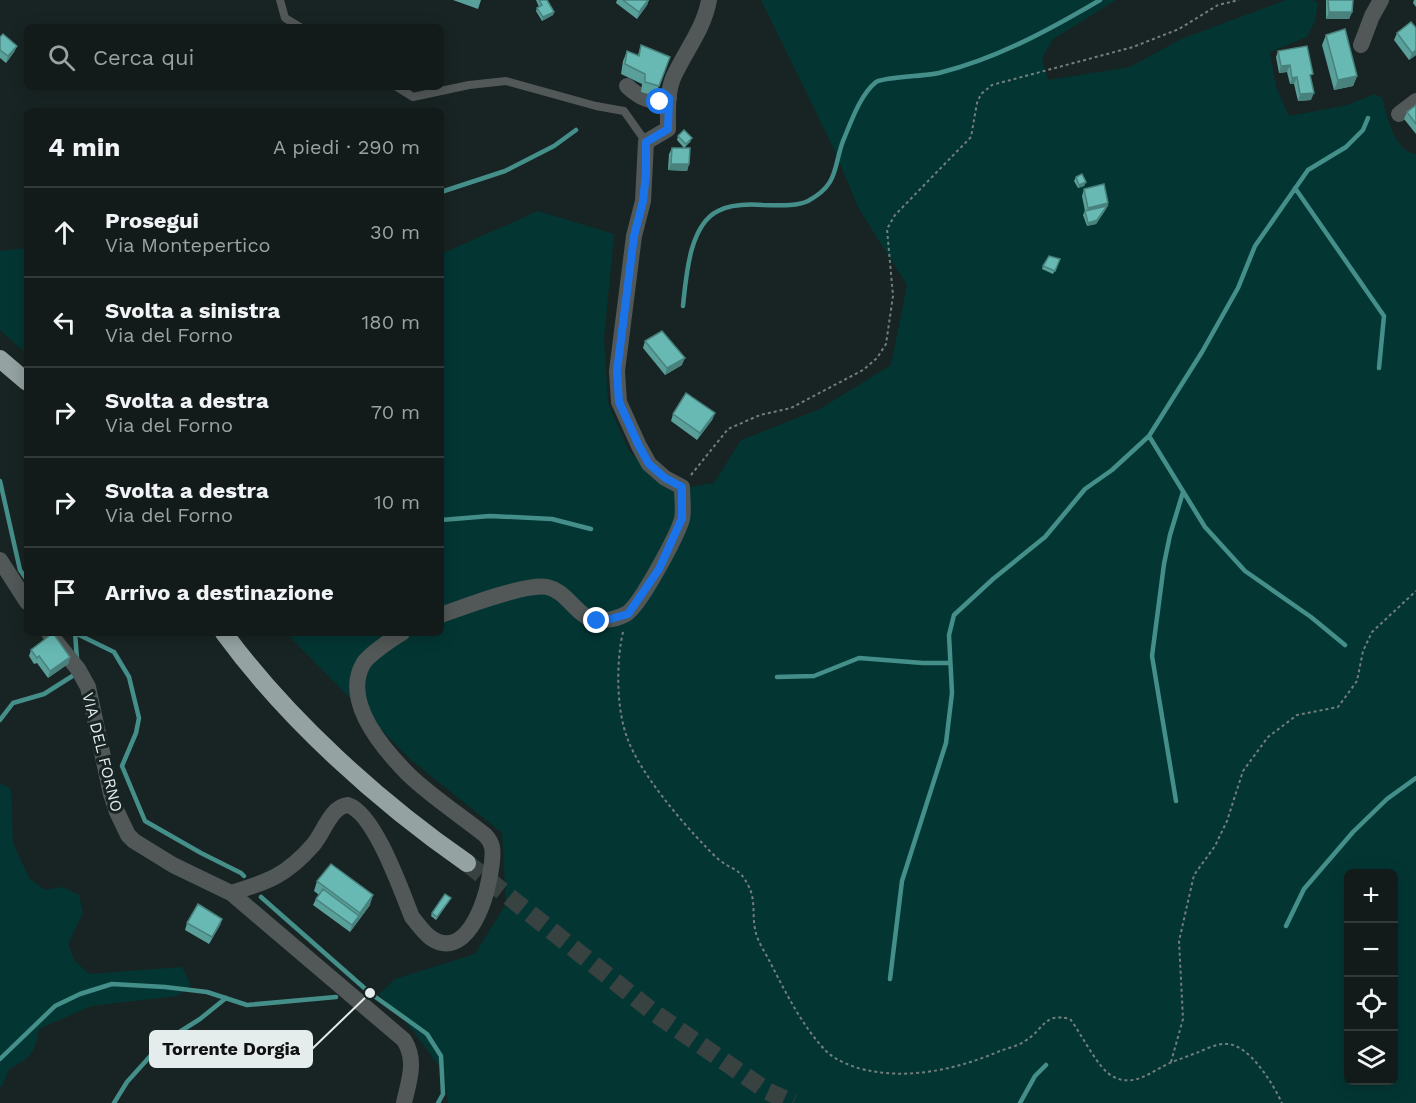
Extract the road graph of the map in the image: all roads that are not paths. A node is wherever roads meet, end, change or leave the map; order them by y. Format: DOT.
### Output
graph roads {
  1 [pos="280,0"];
  2 [pos="709,0"];
  3 [pos="1381,0"];
  4 [pos="295,24"];
  5 [pos="1361,45"];
  6 [pos="627,87"];
  7 [pos="402,90"];
  8 [pos="669,98"];
  9 [pos="1416,101"];
  10 [pos="1399,114"];
  11 [pos="646,142"];
  12 [pos="0,359"];
  13 [pos="24,379"];
  14 [pos="0,560"];
  15 [pos="24,597"];
  16 [pos="444,614"];
  17 [pos="52,636"];
  18 [pos="227,636"];
  19 [pos="398,636"];
  20 [pos="467,863"];
  21 [pos="231,893"];
  22 [pos="404,1103"];
  1 -- 4 [label="lane"];
  2 -- 8 [label="street"];
  3 -- 5 [label="street"];
  6 -- 8 [label="street"];
  7 -- 11 [label="lane"];
  8 -- 11 [label="street"];
  9 -- 10 [label="street"];
  11 -- 16 [label="street"];
  12 -- 13 [label="highway"];
  14 -- 15 [label="street"];
  17 -- 21 [label="street, VIA DEL FORNO"];
  18 -- 20 [label="highway"];
  19 -- 21 [label="street"];
  21 -- 22 [label="street, VIA DEL FORNO"];
}
